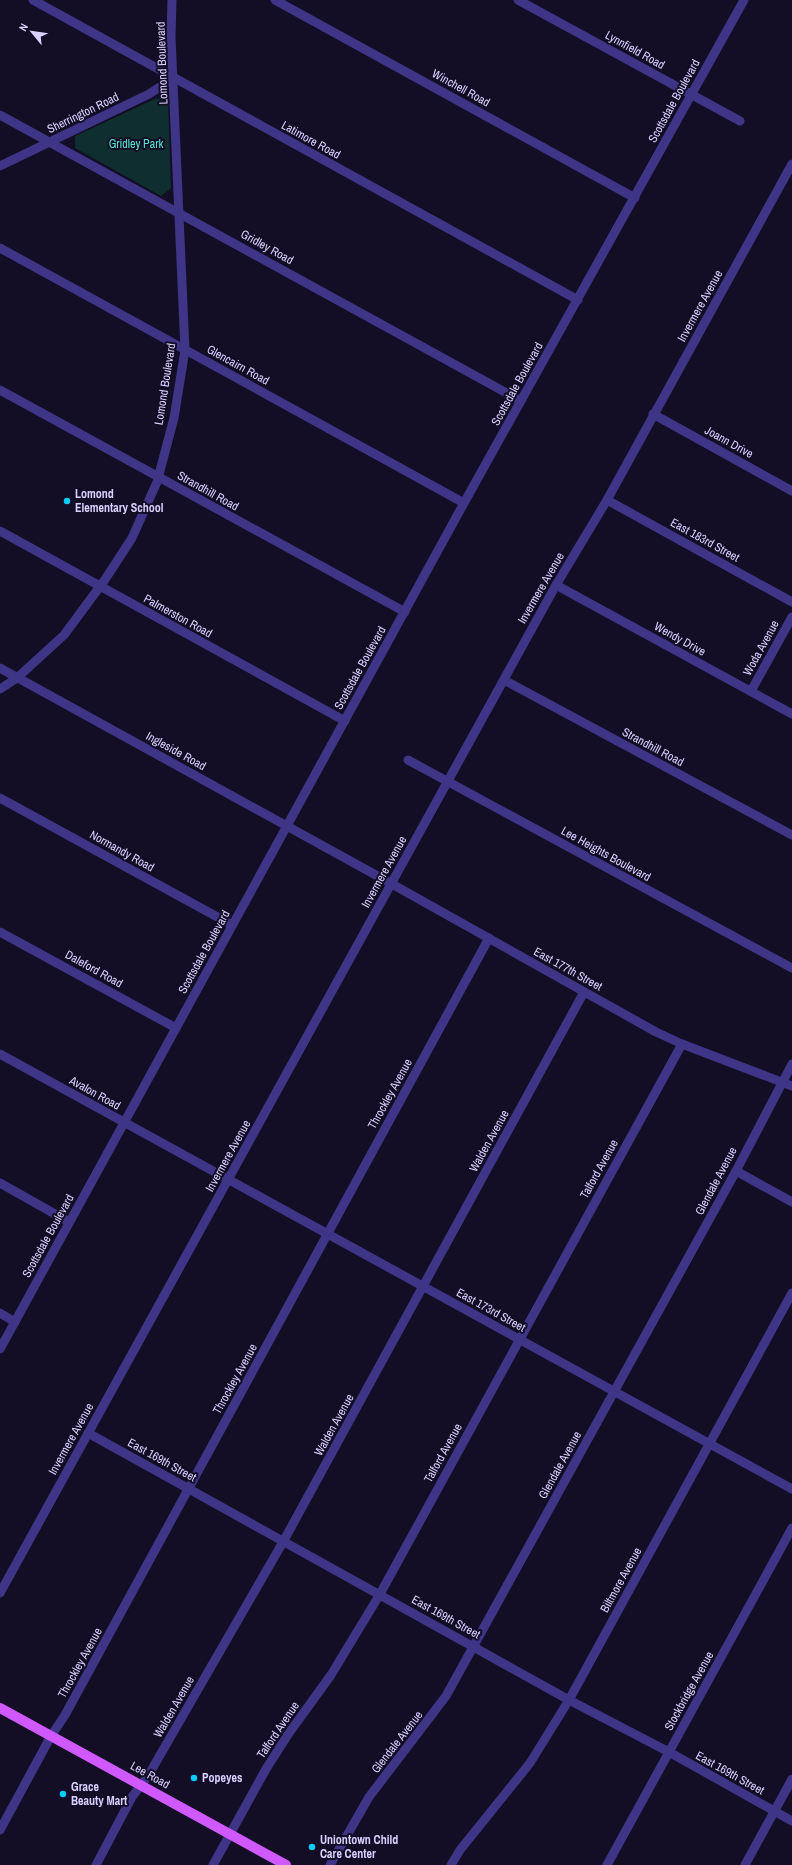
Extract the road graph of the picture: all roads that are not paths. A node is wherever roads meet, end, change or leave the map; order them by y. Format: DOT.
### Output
graph roads {
  1 [pos="33,0"];
  2 [pos="172,0"];
  3 [pos="275,0"];
  4 [pos="518,0"];
  5 [pos="744,0"];
  6 [pos="174,78"];
  7 [pos="692,95"];
  8 [pos="0,114"];
  9 [pos="740,121"];
  10 [pos="50,142"];
  11 [pos="792,164"];
  12 [pos="0,166"];
  13 [pos="635,198"];
  14 [pos="180,213"];
  15 [pos="0,248"];
  16 [pos="578,300"];
  17 [pos="185,350"];
  18 [pos="0,390"];
  19 [pos="522,401"];
  20 [pos="654,414"];
  21 [pos="158,477"];
  22 [pos="792,491"];
  23 [pos="607,500"];
  24 [pos="464,503"];
  25 [pos="0,531"];
  26 [pos="556,585"];
  27 [pos="100,587"];
  28 [pos="792,602"];
  29 [pos="405,612"];
  30 [pos="792,617"];
  31 [pos="0,668"];
  32 [pos="17,678"];
  33 [pos="504,680"];
  34 [pos="0,689"];
  35 [pos="751,691"];
  36 [pos="792,714"];
  37 [pos="345,721"];
  38 [pos="408,760"];
  39 [pos="448,781"];
  40 [pos="0,798"];
  41 [pos="288,827"];
  42 [pos="792,836"];
  43 [pos="340,855"];
  44 [pos="391,883"];
  45 [pos="232,925"];
  46 [pos="0,932"];
  47 [pos="489,938"];
  48 [pos="792,968"];
  49 [pos="584,992"];
  50 [pos="176,1028"];
  51 [pos="682,1044"];
  52 [pos="0,1054"];
  53 [pos="792,1064"];
  54 [pos="782,1081"];
  55 [pos="792,1086"];
  56 [pos="124,1123"];
  57 [pos="178,1152"];
  58 [pos="736,1171"];
  59 [pos="228,1180"];
  60 [pos="0,1183"];
  61 [pos="792,1202"];
  62 [pos="69,1222"];
  63 [pos="328,1234"];
  64 [pos="424,1287"];
  65 [pos="792,1293"];
  66 [pos="0,1313"];
  67 [pos="15,1322"];
  68 [pos="519,1339"];
  69 [pos="0,1349"];
  70 [pos="614,1391"];
  71 [pos="88,1433"];
  72 [pos="709,1444"];
  73 [pos="189,1489"];
  74 [pos="792,1489"];
  75 [pos="792,1528"];
  76 [pos="283,1542"];
  77 [pos="0,1593"];
  78 [pos="380,1594"];
  79 [pos="474,1647"];
  80 [pos="569,1700"];
  81 [pos="0,1708"];
  82 [pos="51,1736"];
  83 [pos="669,1752"];
  84 [pos="792,1779"];
  85 [pos="141,1785"];
  86 [pos="774,1811"];
  87 [pos="792,1821"];
  88 [pos="0,1830"];
  89 [pos="230,1834"];
  90 [pos="96,1865"];
  91 [pos="213,1865"];
  92 [pos="286,1865"];
  93 [pos="330,1865"];
  94 [pos="451,1865"];
  95 [pos="607,1865"];
  96 [pos="744,1865"];
  1 -- 6 [label="street, Latimore Road"];
  2 -- 6 [label="street, Lomond Boulevard"];
  3 -- 13 [label="street, Winchell Road"];
  4 -- 7 [label="street, Lynnfield Road"];
  5 -- 7 [label="street, Scottsdale Boulevard"];
  6 -- 10 [label="street, Sherrington Road"];
  6 -- 14 [label="street, Lomond Boulevard"];
  6 -- 16 [label="street, Latimore Road"];
  7 -- 9 [label="street, Lynnfield Road"];
  7 -- 13 [label="street, Scottsdale Boulevard"];
  8 -- 10 [label="street, Gridley Road"];
  10 -- 12 [label="street, Sherrington Road"];
  10 -- 14 [label="street, Gridley Road"];
  11 -- 20 [label="street, Invermere Avenue"];
  13 -- 16 [label="street, Scottsdale Boulevard"];
  14 -- 17 [label="street, Lomond Boulevard"];
  14 -- 19 [label="street, Gridley Road"];
  15 -- 17 [label="street, Glencairn Road"];
  16 -- 19 [label="street, Scottsdale Boulevard"];
  17 -- 21 [label="street, Lomond Boulevard"];
  17 -- 24 [label="street, Glencairn Road"];
  18 -- 21 [label="street, Strandhill Road"];
  19 -- 24 [label="street, Scottsdale Boulevard"];
  20 -- 22 [label="street, Joann Drive"];
  20 -- 23 [label="street, Invermere Avenue"];
  21 -- 27 [label="street, Lomond Boulevard"];
  21 -- 29 [label="street, Strandhill Road"];
  23 -- 26 [label="street, Invermere Avenue"];
  23 -- 28 [label="street, East 183rd Street"];
  24 -- 29 [label="street, Scottsdale Boulevard"];
  25 -- 27 [label="street, Palmerston Road"];
  26 -- 33 [label="street, Invermere Avenue"];
  26 -- 35 [label="street, Wendy Drive"];
  27 -- 32 [label="street, Lomond Boulevard"];
  27 -- 37 [label="street, Palmerston Road"];
  29 -- 37 [label="street, Scottsdale Boulevard"];
  30 -- 35 [label="street, Woda Avenue"];
  31 -- 32 [label="street, Ingleside Road"];
  32 -- 34 [label="street, Lomond Boulevard"];
  32 -- 41 [label="street, Ingleside Road"];
  33 -- 39 [label="street, Invermere Avenue"];
  33 -- 42 [label="street, Strandhill Road"];
  35 -- 36 [label="street, Wendy Drive"];
  37 -- 41 [label="street, Scottsdale Boulevard"];
  38 -- 39 [label="street, Lee Heights Boulevard"];
  39 -- 44 [label="street, Invermere Avenue"];
  39 -- 48 [label="street, Lee Heights Boulevard"];
  40 -- 45 [label="street, Normandy Road"];
  41 -- 43 [label="street, Ingleside Road"];
  41 -- 45 [label="street, Scottsdale Boulevard"];
  43 -- 44 [label="street, East 177th Street"];
  44 -- 47 [label="street, East 177th Street"];
  44 -- 59 [label="street, Invermere Avenue"];
  45 -- 50 [label="street, Scottsdale Boulevard"];
  46 -- 50 [label="street, Daleford Road"];
  47 -- 49 [label="street, East 177th Street"];
  47 -- 63 [label="street, Throckley Avenue"];
  49 -- 51 [label="street, East 177th Street"];
  49 -- 64 [label="street, Walden Avenue"];
  50 -- 56 [label="street, Scottsdale Boulevard"];
  51 -- 54 [label="street, East 177th Street"];
  51 -- 68 [label="street, Talford Avenue"];
  52 -- 56 [label="street, Avalon Road"];
  53 -- 54 [label="street, Glendale Avenue"];
  54 -- 55 [label="street, East 177th Street"];
  54 -- 58 [label="street, Glendale Avenue"];
  56 -- 57 [label="street, Avalon Road"];
  56 -- 62 [label="street, Scottsdale Boulevard"];
  57 -- 59 [label="street, East 173rd Street"];
  58 -- 61 [label="street"];
  58 -- 70 [label="street, Glendale Avenue"];
  59 -- 63 [label="street, East 173rd Street"];
  59 -- 71 [label="street, Invermere Avenue"];
  60 -- 62 [label="street"];
  62 -- 67 [label="street, Scottsdale Boulevard"];
  63 -- 64 [label="street, East 173rd Street"];
  63 -- 73 [label="street, Throckley Avenue"];
  64 -- 68 [label="street, East 173rd Street"];
  64 -- 76 [label="street, Walden Avenue"];
  65 -- 72 [label="street, Biltmore Avenue"];
  66 -- 67 [label="street"];
  67 -- 69 [label="street, Scottsdale Boulevard"];
  68 -- 70 [label="street, East 173rd Street"];
  68 -- 78 [label="street, Talford Avenue"];
  70 -- 72 [label="street, East 173rd Street"];
  70 -- 79 [label="street, Glendale Avenue"];
  71 -- 73 [label="street, East 169th Street"];
  71 -- 77 [label="street, Invermere Avenue"];
  72 -- 74 [label="street, East 173rd Street"];
  72 -- 80 [label="street, Biltmore Avenue"];
  73 -- 76 [label="street, East 169th Street"];
  73 -- 82 [label="street, Throckley Avenue"];
  75 -- 83 [label="street, Stockbridge Avenue"];
  76 -- 78 [label="street, East 169th Street"];
  76 -- 85 [label="street, Walden Avenue"];
  78 -- 79 [label="street, East 169th Street"];
  78 -- 89 [label="street, Talford Avenue"];
  79 -- 80 [label="street, East 169th Street"];
  79 -- 93 [label="street, Glendale Avenue"];
  80 -- 83 [label="street, East 169th Street"];
  80 -- 94 [label="street, Biltmore Avenue"];
  81 -- 82 [label="main road, Lee Road"];
  82 -- 85 [label="main road, Lee Road"];
  82 -- 88 [label="street, Throckley Avenue"];
  83 -- 86 [label="street, East 169th Street"];
  83 -- 95 [label="street, Stockbridge Avenue"];
  84 -- 86 [label="street"];
  85 -- 89 [label="main road, Lee Road"];
  85 -- 90 [label="street, Walden Avenue"];
  86 -- 87 [label="street, East 169th Street"];
  86 -- 96 [label="street"];
  89 -- 91 [label="street, Talford Avenue"];
  89 -- 92 [label="main road, Lee Road"];
}
